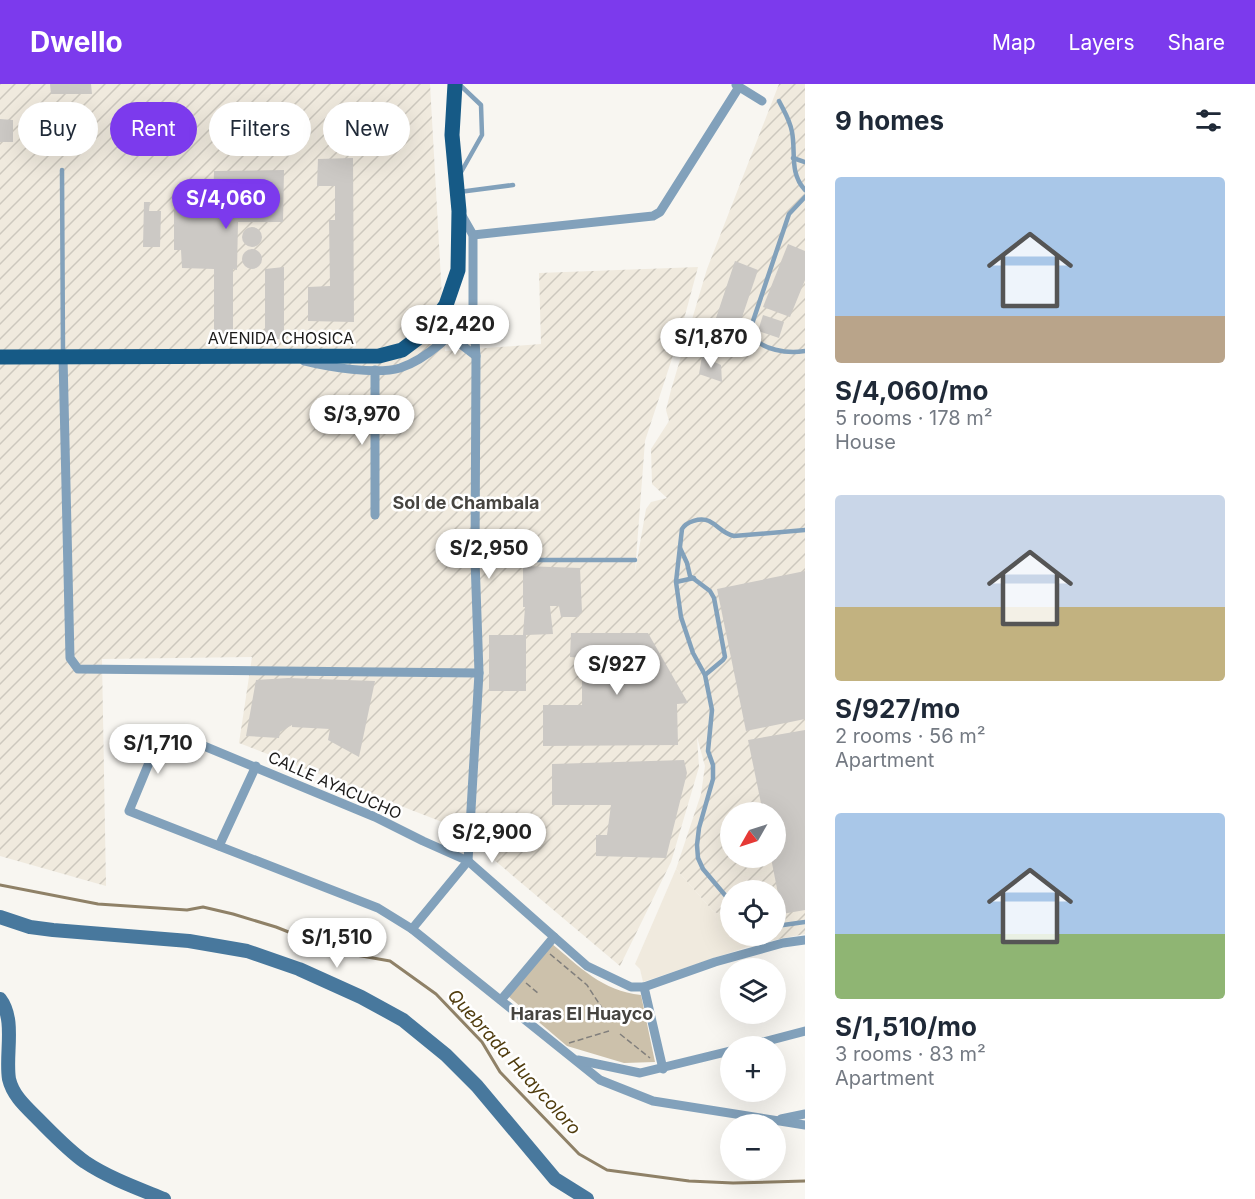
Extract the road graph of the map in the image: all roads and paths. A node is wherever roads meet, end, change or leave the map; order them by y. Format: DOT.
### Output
graph roads {
  1 [pos="457,84"];
  2 [pos="737,86"];
  3 [pos="762,101"];
  4 [pos="779,101"];
  5 [pos="793,158"];
  6 [pos="805,162"];
  7 [pos="62,170"];
  8 [pos="458,185"];
  9 [pos="513,185"];
  10 [pos="805,190"];
  11 [pos="805,197"];
  12 [pos="459,211"];
  13 [pos="473,235"];
  14 [pos="473,311"];
  15 [pos="450,336"];
  16 [pos="805,351"];
  17 [pos="281,356"];
  18 [pos="476,356"];
  19 [pos="0,357"];
  20 [pos="63,357"];
  21 [pos="375,370"];
  22 [pos="375,515"];
  23 [pos="805,530"];
  24 [pos="680,549"];
  25 [pos="475,560"];
  26 [pos="635,560"];
  27 [pos="694,578"];
  28 [pos="676,582"];
  29 [pos="479,673"];
  30 [pos="705,675"];
  31 [pos="255,766"];
  32 [pos="219,846"];
  33 [pos="468,861"];
  34 [pos="720,889"];
  35 [pos="0,917"];
  36 [pos="805,922"];
  37 [pos="786,925"];
  38 [pos="412,929"];
  39 [pos="554,937"];
  40 [pos="805,940"];
  41 [pos="544,949"];
  42 [pos="519,978"];
  43 [pos="644,987"];
  44 [pos="539,994"];
  45 [pos="0,999"];
  46 [pos="501,1000"];
  47 [pos="648,1002"];
  48 [pos="611,1022"];
  49 [pos="621,1023"];
  50 [pos="805,1030"];
  51 [pos="609,1031"];
  52 [pos="620,1034"];
  53 [pos="783,1036"];
  54 [pos="559,1047"];
  55 [pos="720,1054"];
  56 [pos="574,1059"];
  57 [pos="663,1069"];
  58 [pos="737,1114"];
  59 [pos="805,1114"];
  60 [pos="786,1118"];
  61 [pos="786,1122"];
  62 [pos="805,1125"];
  63 [pos="164,1199"];
  64 [pos="587,1199"];
  1 -- 8 [label="main road, AVENIDA CHOSICA"];
  1 -- 8 [label="lane"];
  2 -- 3 [label="street"];
  2 -- 13 [label="street"];
  4 -- 5 [label="lane"];
  5 -- 6 [label="lane"];
  5 -- 10 [label="lane"];
  7 -- 20 [label="lane"];
  8 -- 9 [label="lane"];
  8 -- 12 [label="main road, AVENIDA CHOSICA"];
  11 -- 16 [label="lane"];
  12 -- 13 [label="street"];
  12 -- 17 [label="main road, AVENIDA CHOSICA"];
  13 -- 14 [label="street"];
  14 -- 15 [label="street"];
  14 -- 18 [label="street"];
  15 -- 18 [label="street"];
  15 -- 21 [label="street"];
  17 -- 20 [label="main road, AVENIDA CHOSICA"];
  17 -- 21 [label="street"];
  18 -- 25 [label="street"];
  19 -- 20 [label="main road, AVENIDA CHOSICA"];
  20 -- 29 [label="street"];
  21 -- 22 [label="street"];
  23 -- 24 [label="lane"];
  24 -- 27 [label="lane"];
  24 -- 28 [label="lane"];
  25 -- 26 [label="lane"];
  25 -- 29 [label="street"];
  27 -- 28 [label="lane"];
  27 -- 30 [label="lane"];
  28 -- 30 [label="lane"];
  29 -- 33 [label="street"];
  30 -- 34 [label="lane"];
  31 -- 32 [label="street"];
  31 -- 32 [label="street, CALLE AYACUCHO"];
  31 -- 33 [label="street, CALLE AYACUCHO"];
  32 -- 38 [label="street"];
  33 -- 38 [label="street"];
  33 -- 39 [label="street, CALLE AYACUCHO"];
  35 -- 64 [label="main road"];
  36 -- 37 [label="lane"];
  38 -- 46 [label="street"];
  39 -- 41 [label="street"];
  39 -- 43 [label="street, CALLE AYACUCHO"];
  40 -- 43 [label="street"];
  41 -- 42 [label="street"];
  41 -- 48 [label="path"];
  42 -- 44 [label="path"];
  42 -- 46 [label="street"];
  43 -- 47 [label="street"];
  45 -- 63 [label="main road"];
  46 -- 54 [label="street"];
  47 -- 49 [label="path"];
  47 -- 57 [label="street"];
  50 -- 53 [label="street"];
  51 -- 54 [label="path"];
  52 -- 57 [label="path"];
  54 -- 56 [label="street"];
  55 -- 57 [label="street"];
  56 -- 57 [label="street"];
  56 -- 58 [label="street"];
  59 -- 60 [label="street"];
  61 -- 62 [label="street"];
}
